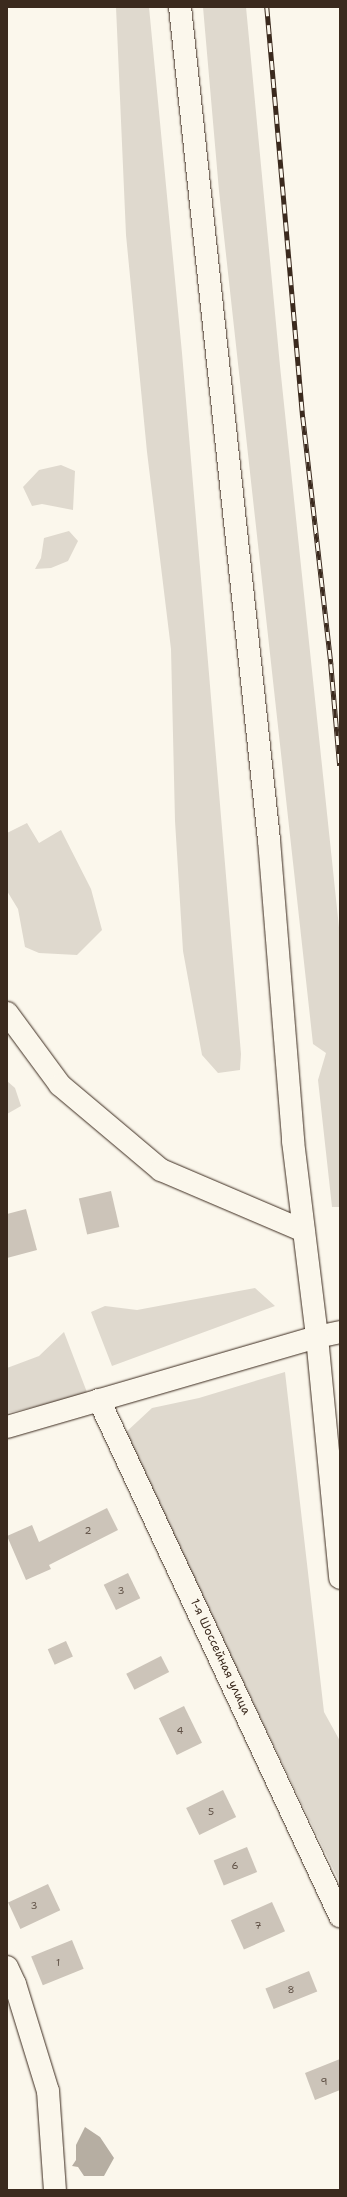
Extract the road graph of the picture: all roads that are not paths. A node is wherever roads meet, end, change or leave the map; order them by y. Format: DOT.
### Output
graph roads {
  1 [pos="180,7"];
  2 [pos="7,1013"];
  3 [pos="304,1231"];
  4 [pos="340,1332"];
  5 [pos="317,1337"];
  6 [pos="99,1400"];
  7 [pos="7,1427"];
  8 [pos="340,1578"];
  9 [pos="340,1916"];
  10 [pos="7,1967"];
  11 [pos="55,2190"];
  1 -- 3 [label="main road"];
  2 -- 3 [label="main road"];
  3 -- 5 [label="main road"];
  4 -- 5 [label="main road"];
  5 -- 6 [label="main road"];
  5 -- 8 [label="main road"];
  6 -- 7 [label="main road"];
  6 -- 9 [label="main road, 1-я Шоссейная улица"];
  10 -- 11 [label="main road"];
}
